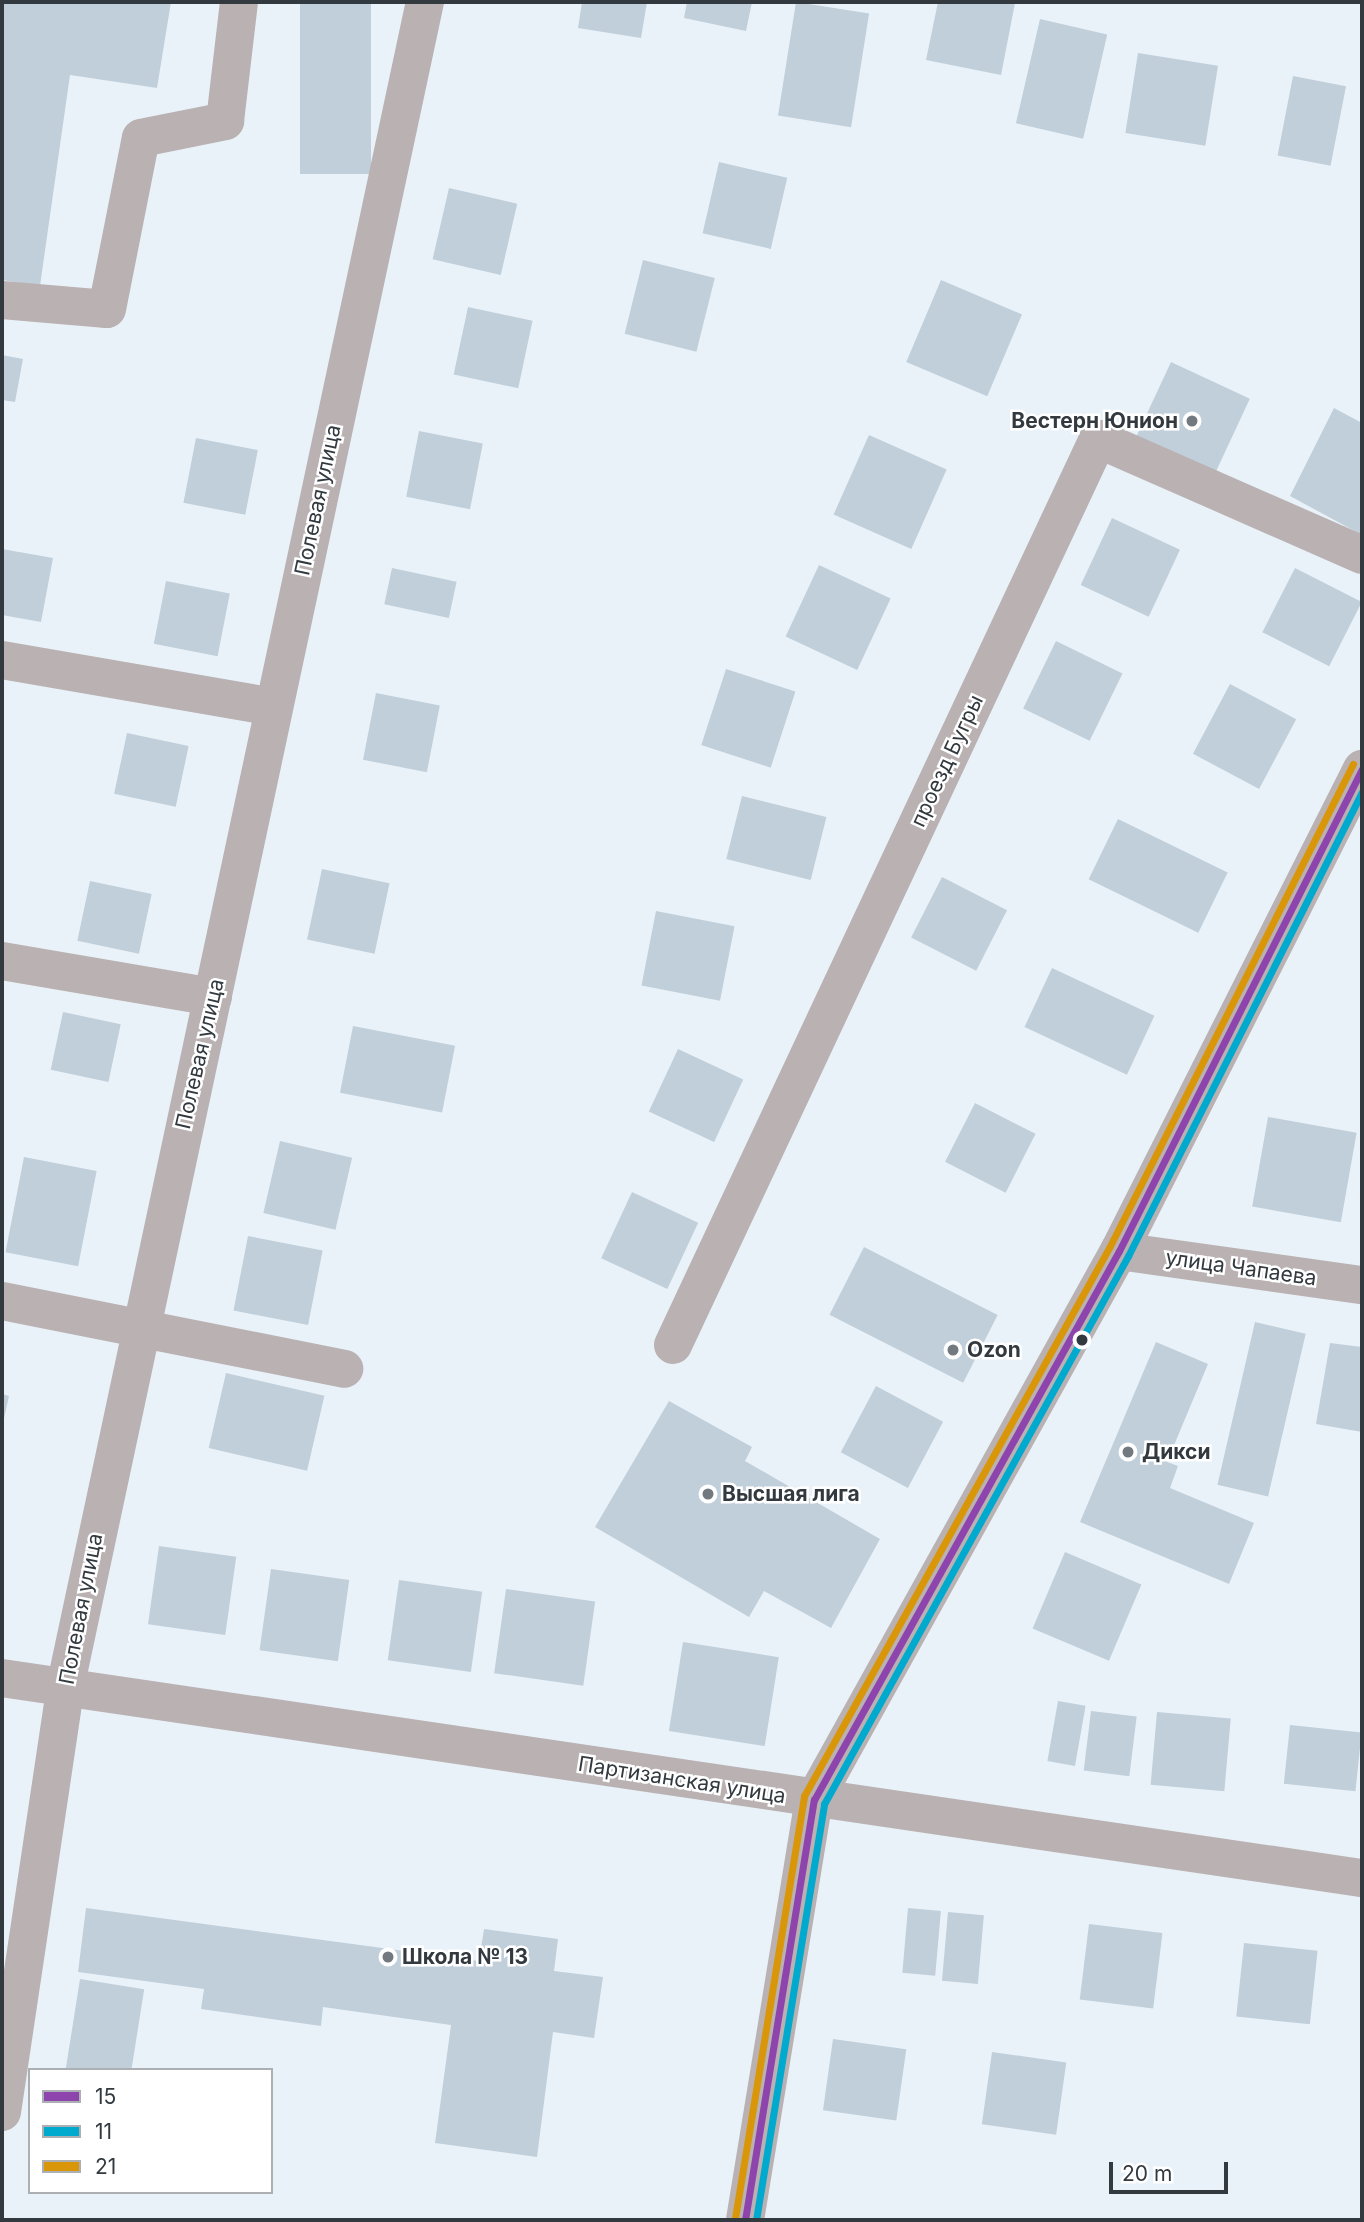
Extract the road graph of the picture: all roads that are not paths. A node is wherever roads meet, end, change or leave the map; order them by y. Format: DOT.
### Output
graph roads {
  1 [pos="239,2"];
  2 [pos="425,2"];
  3 [pos="2,300"];
  4 [pos="1362,555"];
  5 [pos="2,660"];
  6 [pos="274,707"];
  7 [pos="1362,769"];
  8 [pos="2,961"];
  9 [pos="213,997"];
  10 [pos="1119,1251"];
  11 [pos="1362,1285"];
  12 [pos="2,1301"];
  13 [pos="138,1329"];
  14 [pos="674,1345"];
  15 [pos="344,1369"];
  16 [pos="2,1678"];
  17 [pos="65,1688"];
  18 [pos="814,1800"];
  19 [pos="1362,1878"];
  20 [pos="3,2098"];
  21 [pos="746,2220"];
  1 -- 3 [label="street"];
  2 -- 6 [label="street, Полевая улица"];
  4 -- 14 [label="street, проезд Бугры"];
  5 -- 6 [label="street"];
  6 -- 9 [label="street, Полевая улица"];
  7 -- 10 [label="street"];
  8 -- 9 [label="street"];
  9 -- 13 [label="street, Полевая улица"];
  10 -- 11 [label="street, улица Чапаева"];
  10 -- 18 [label="street"];
  12 -- 13 [label="street"];
  13 -- 15 [label="street"];
  13 -- 17 [label="street, Полевая улица"];
  16 -- 17 [label="street, Партизанская улица"];
  17 -- 18 [label="street, Партизанская улица"];
  17 -- 20 [label="street, Полевая улица"];
  18 -- 19 [label="street, Партизанская улица"];
  18 -- 21 [label="street"];
}
